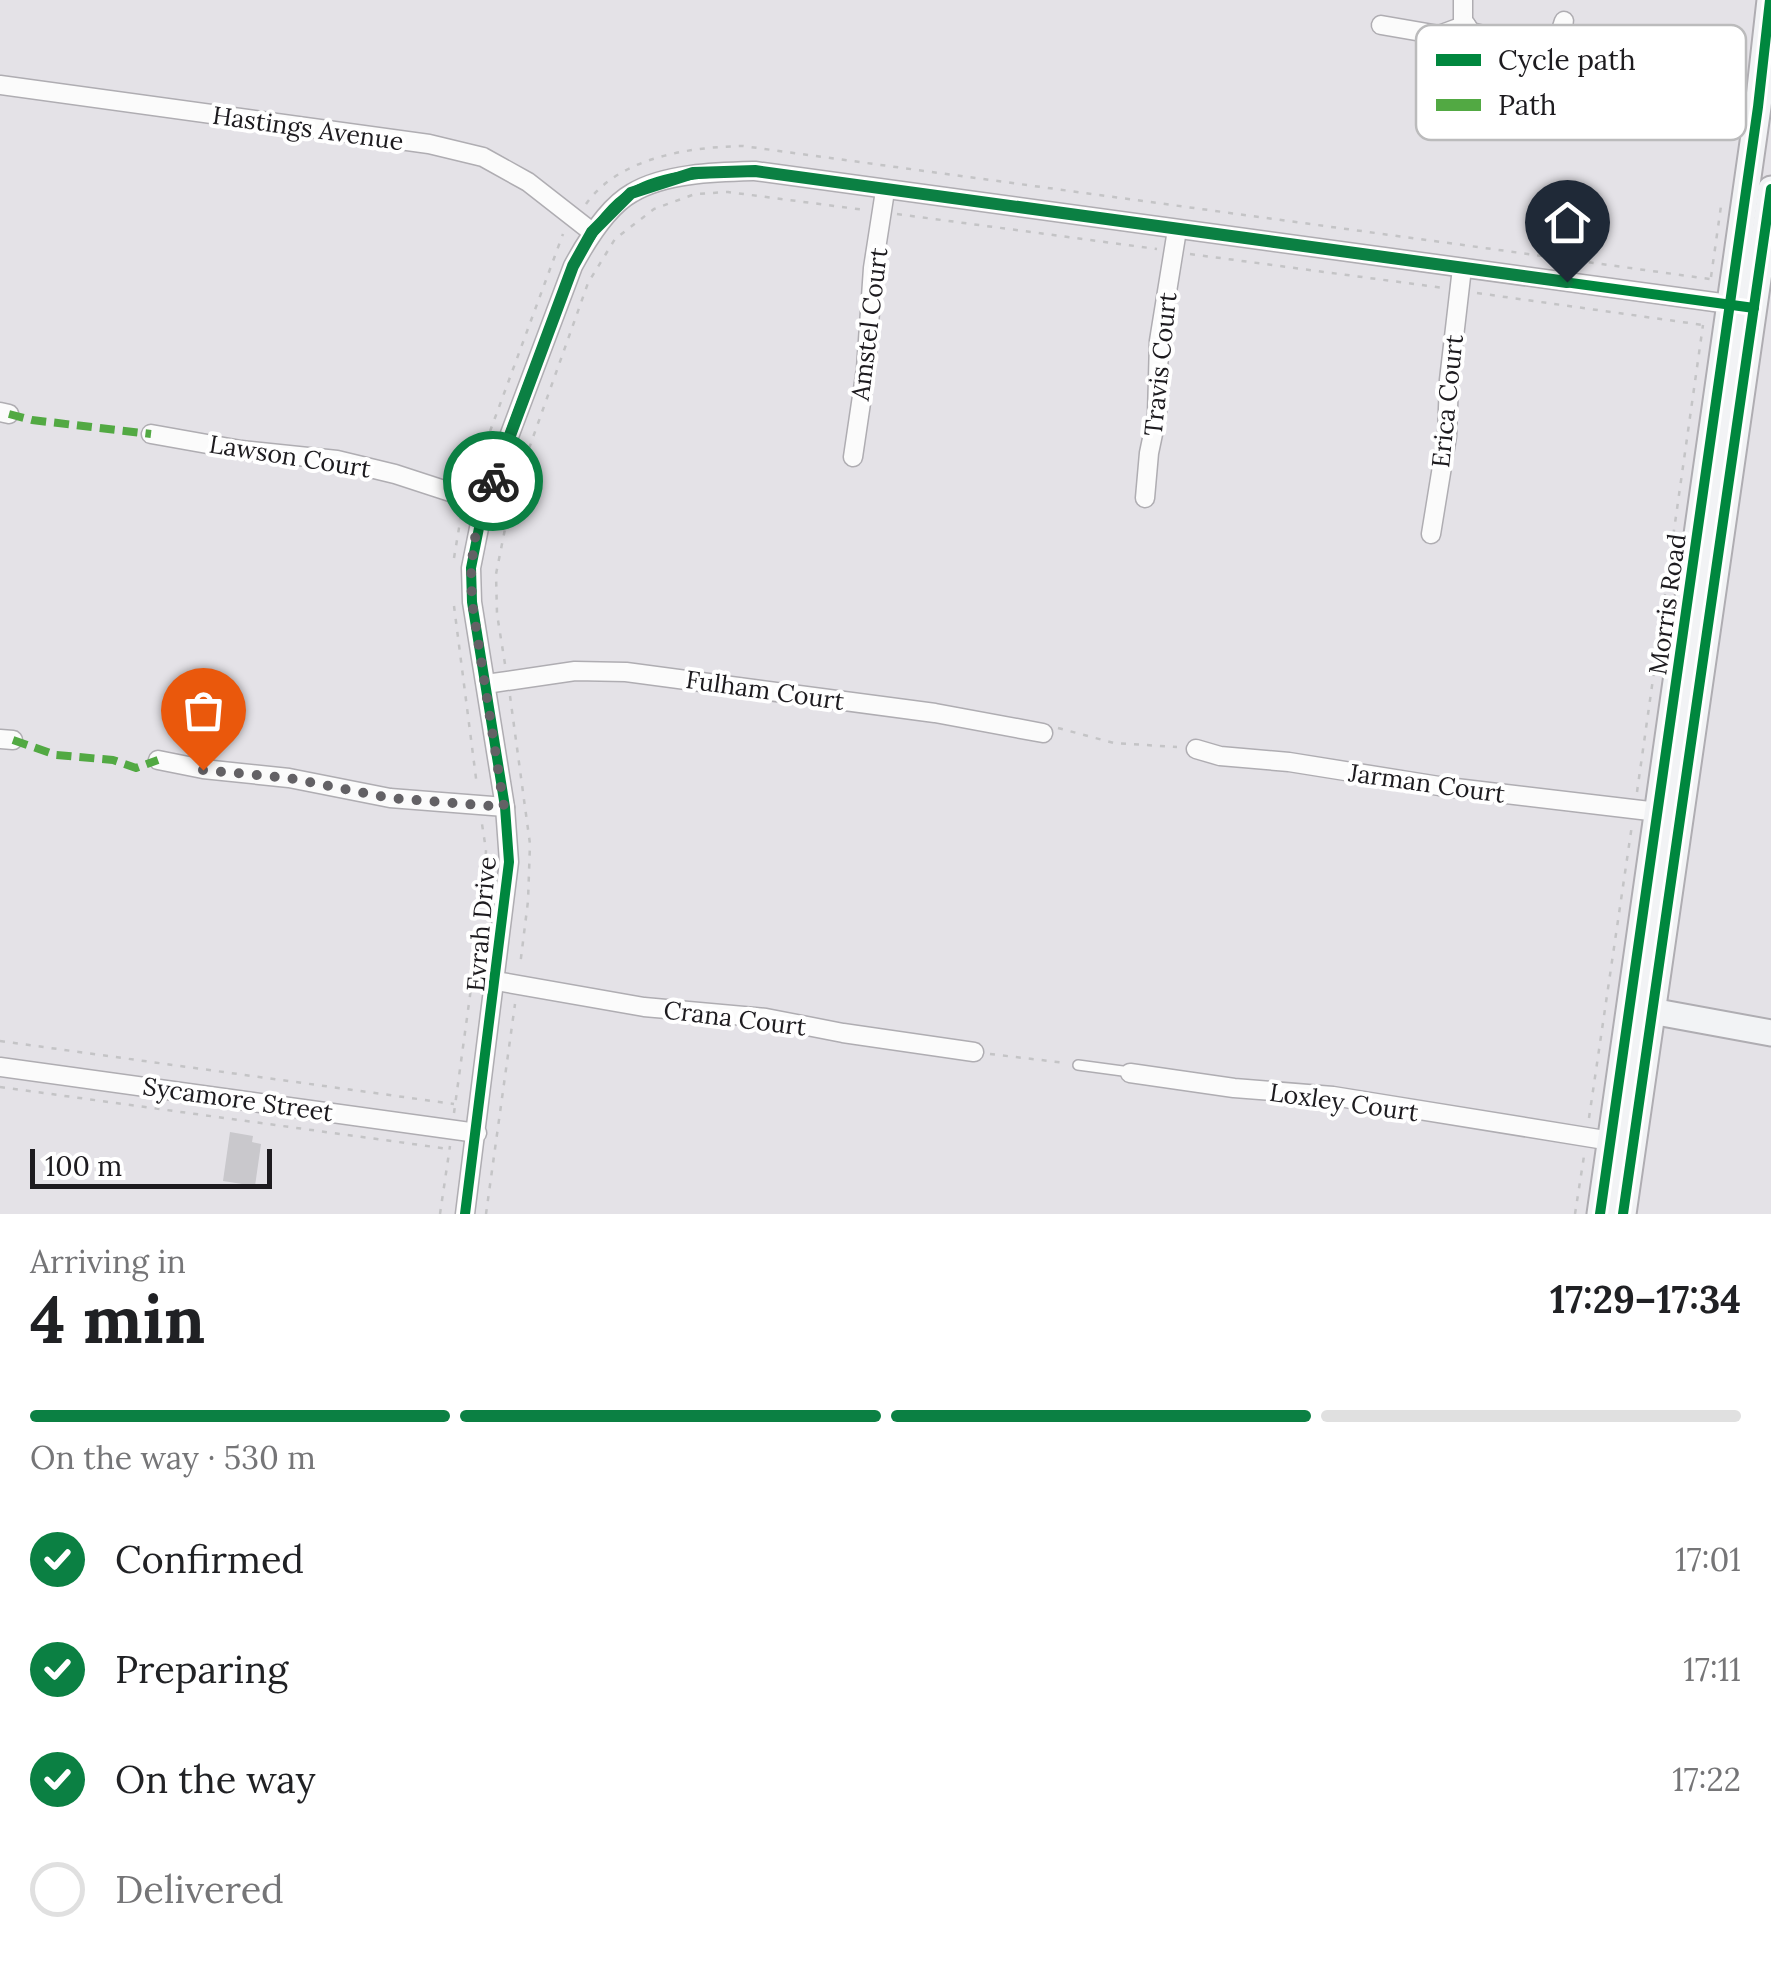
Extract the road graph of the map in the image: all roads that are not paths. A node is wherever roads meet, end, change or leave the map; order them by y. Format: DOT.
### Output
graph roads {
  1 [pos="1463,0"];
  2 [pos="1770,0"];
  3 [pos="1564,21"];
  4 [pos="1381,25"];
  5 [pos="1466,25"];
  6 [pos="1563,25"];
  7 [pos="1416,30"];
  8 [pos="0,85"];
  9 [pos="1771,188"];
  10 [pos="885,191"];
  11 [pos="1178,230"];
  12 [pos="592,232"];
  13 [pos="1462,268"];
  14 [pos="1730,304"];
  15 [pos="151,434"];
  16 [pos="854,457"];
  17 [pos="1145,498"];
  18 [pos="475,501"];
  19 [pos="1431,534"];
  20 [pos="486,684"];
  21 [pos="1043,733"];
  22 [pos="1196,748"];
  23 [pos="158,760"];
  24 [pos="504,807"];
  25 [pos="1646,810"];
  26 [pos="496,981"];
  27 [pos="1640,1009"];
  28 [pos="1771,1033"];
  29 [pos="974,1052"];
  30 [pos="1078,1065"];
  31 [pos="0,1067"];
  32 [pos="1130,1072"];
  33 [pos="1627,1104"];
  34 [pos="477,1133"];
  35 [pos="1599,1139"];
  36 [pos="464,1214"];
  37 [pos="1600,1214"];
  38 [pos="1622,1214"];
  1 -- 5 [label="street"];
  2 -- 14 [label="street, Morris Road"];
  3 -- 6 [label="street"];
  4 -- 7 [label="street"];
  8 -- 12 [label="street, Hastings Avenue"];
  9 -- 14 [label="street, Morris Road"];
  10 -- 11 [label="street, Evrah Drive"];
  10 -- 12 [label="street, Evrah Drive"];
  10 -- 16 [label="street, Amstel Court"];
  11 -- 13 [label="street, Evrah Drive"];
  11 -- 17 [label="street, Travis Court"];
  12 -- 18 [label="street, Evrah Drive"];
  13 -- 14 [label="street, Evrah Drive"];
  13 -- 19 [label="street, Erica Court"];
  14 -- 25 [label="street, Morris Road"];
  14 -- 27 [label="street, Morris Road"];
  15 -- 18 [label="street, Lawson Court"];
  18 -- 20 [label="street, Evrah Drive"];
  20 -- 21 [label="street, Fulham Court"];
  20 -- 24 [label="street, Evrah Drive"];
  22 -- 25 [label="street, Jarman Court"];
  23 -- 24 [label="street"];
  24 -- 26 [label="street, Evrah Drive"];
  25 -- 27 [label="street, Morris Road"];
  26 -- 29 [label="street, Crana Court"];
  26 -- 34 [label="street, Evrah Drive"];
  27 -- 28 [label="street"];
  27 -- 33 [label="street, Morris Road"];
  30 -- 32 [label="lane, Loxley Court"];
  31 -- 34 [label="street, Sycamore Street"];
  32 -- 35 [label="street, Loxley Court"];
  33 -- 35 [label="street, Morris Road"];
  33 -- 38 [label="street, Morris Road"];
  34 -- 36 [label="street, Evrah Drive"];
  35 -- 37 [label="street, Morris Road"];
}
